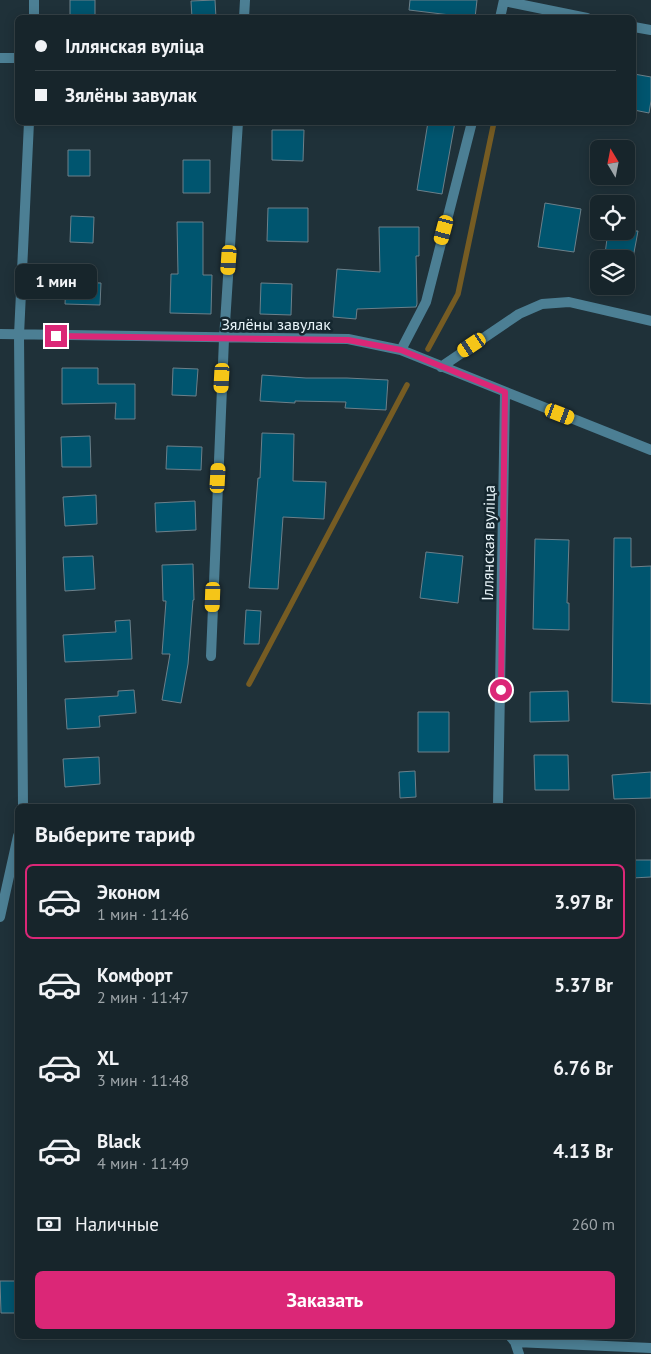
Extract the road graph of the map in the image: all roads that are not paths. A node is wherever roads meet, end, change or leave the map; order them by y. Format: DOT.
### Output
graph roads {
  1 [pos="34,0"];
  2 [pos="245,0"];
  3 [pos="504,0"];
  4 [pos="34,15"];
  5 [pos="244,15"];
  6 [pos="501,15"];
  7 [pos="573,15"];
  8 [pos="636,27"];
  9 [pos="651,30"];
  10 [pos="0,58"];
  11 [pos="15,58"];
  12 [pos="29,125"];
  13 [pos="238,125"];
  14 [pos="471,125"];
  15 [pos="651,321"];
  16 [pos="0,334"];
  17 [pos="19,335"];
  18 [pos="224,339"];
  19 [pos="401,350"];
  20 [pos="441,366"];
  21 [pos="505,392"];
  22 [pos="651,450"];
  23 [pos="211,656"];
  24 [pos="23,804"];
  25 [pos="498,804"];
  26 [pos="15,850"];
  27 [pos="0,917"];
  28 [pos="512,1339"];
  29 [pos="651,1348"];
  30 [pos="519,1354"];
  1 -- 4 [label="street"];
  2 -- 5 [label="street"];
  3 -- 6 [label="street"];
  3 -- 7 [label="street"];
  8 -- 9 [label="street"];
  10 -- 11 [label="street"];
  12 -- 17 [label="street"];
  13 -- 18 [label="street"];
  14 -- 19 [label="street"];
  15 -- 20 [label="street"];
  16 -- 17 [label="street, Зялёны завулак"];
  17 -- 18 [label="street, Зялёны завулак"];
  17 -- 24 [label="street"];
  18 -- 19 [label="street, Зялёны завулак"];
  18 -- 23 [label="street"];
  19 -- 20 [label="street"];
  20 -- 21 [label="street"];
  21 -- 22 [label="street"];
  21 -- 25 [label="street, Іллянская вуліца"];
  26 -- 27 [label="street"];
  28 -- 29 [label="street"];
  28 -- 30 [label="street"];
}
